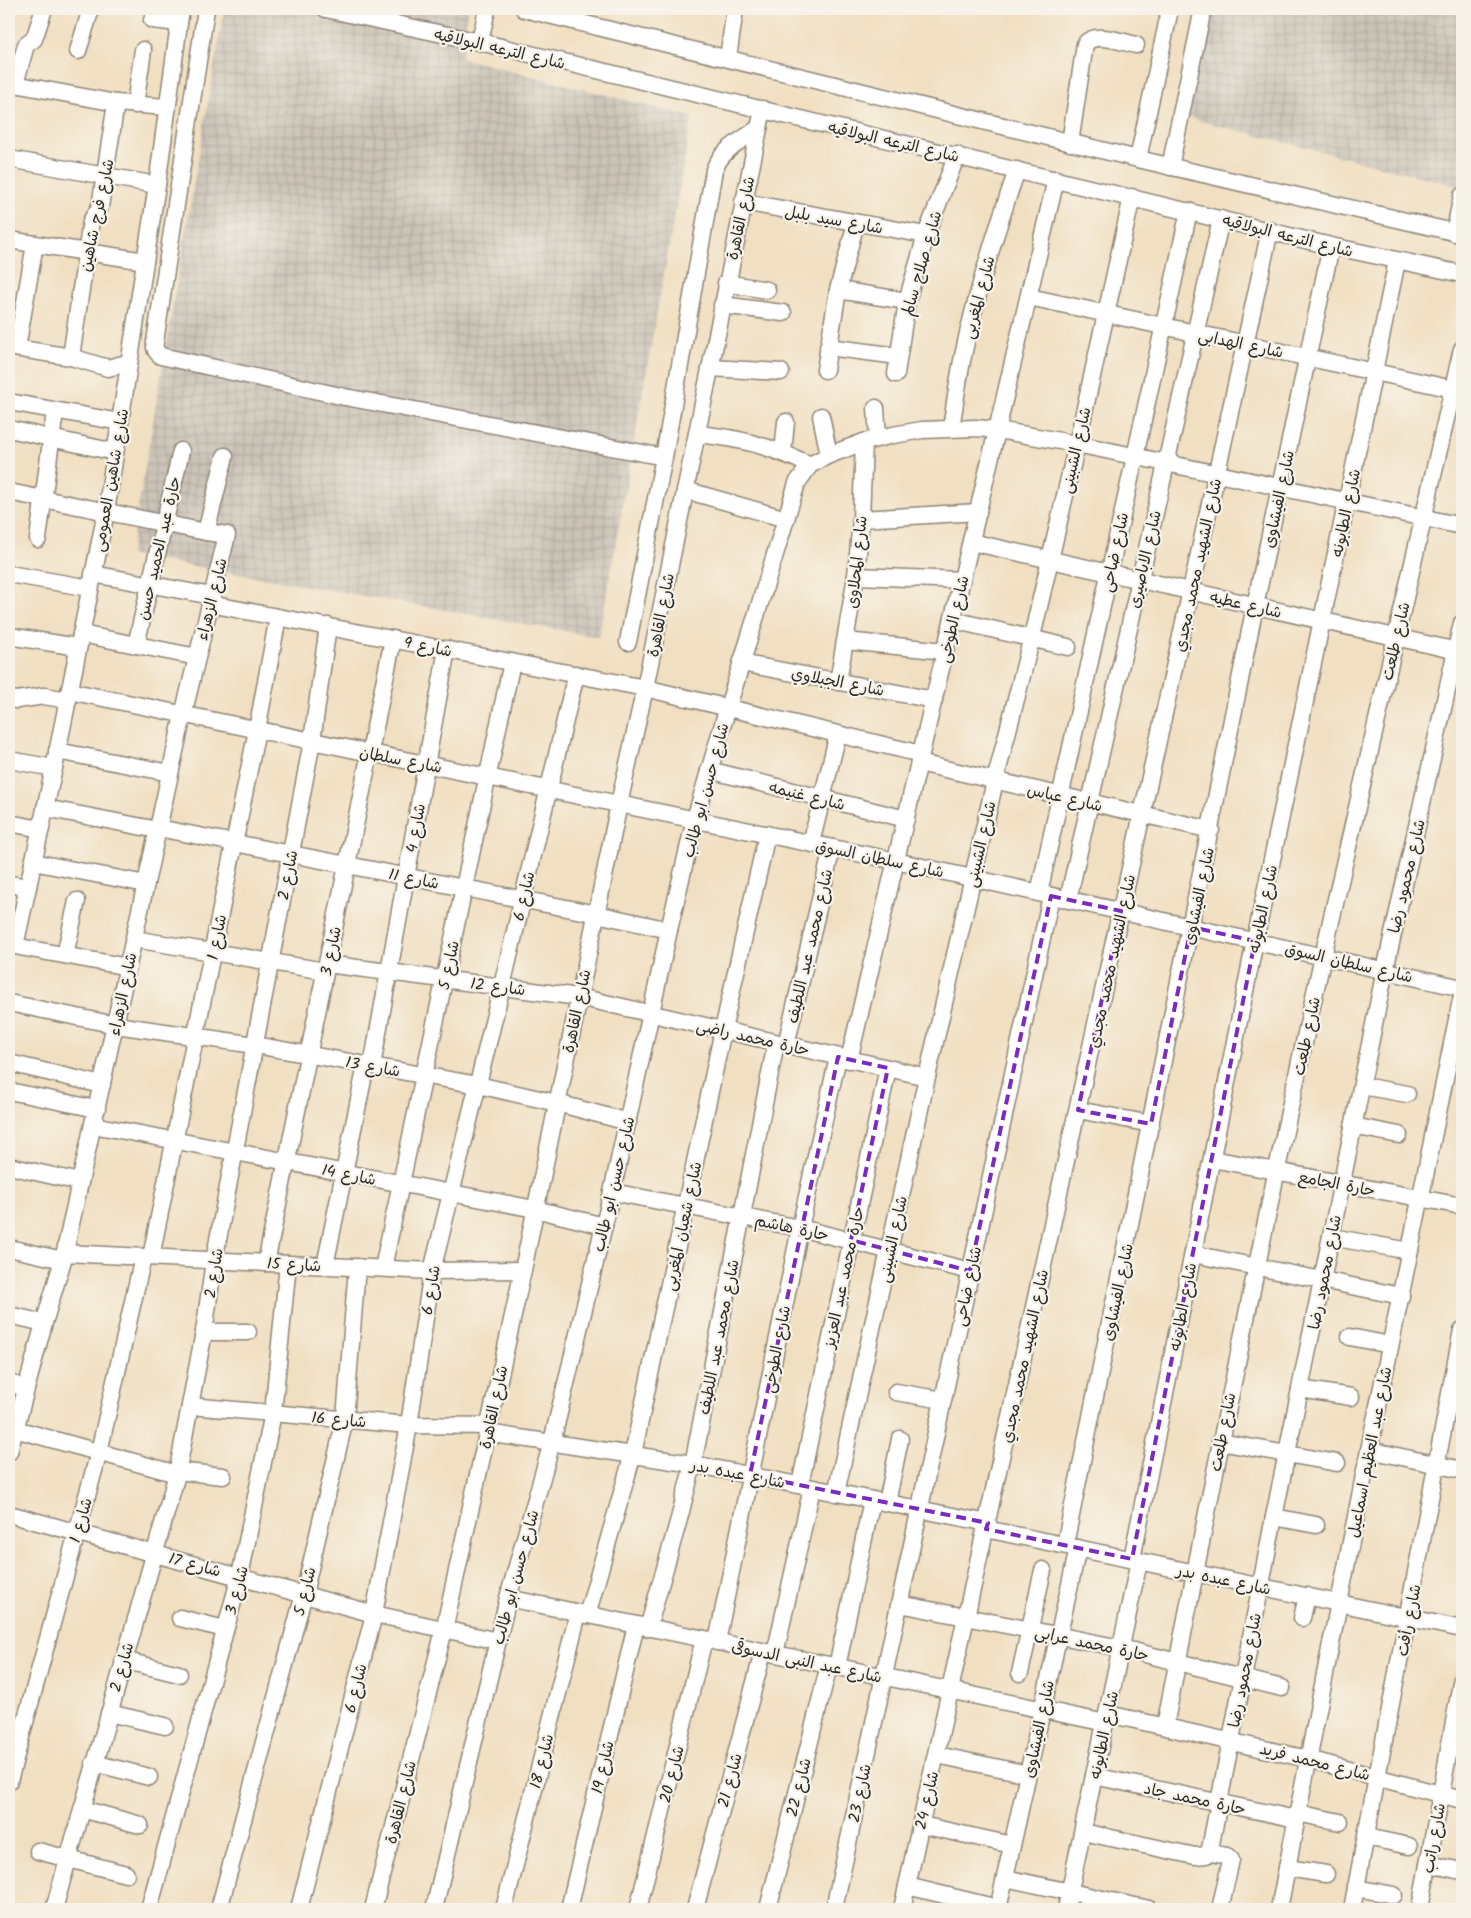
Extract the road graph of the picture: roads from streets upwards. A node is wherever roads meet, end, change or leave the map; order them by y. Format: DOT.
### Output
graph roads {
  1 [pos="44,9"];
  2 [pos="91,9"];
  3 [pos="206,9"];
  4 [pos="326,9"];
  5 [pos="487,9"];
  6 [pos="524,9"];
  7 [pos="735,9"];
  8 [pos="1170,9"];
  9 [pos="1203,9"];
  10 [pos="180,16"];
  11 [pos="152,20"];
  12 [pos="480,42"];
  13 [pos="1136,45"];
  14 [pos="143,50"];
  15 [pos="78,51"];
  16 [pos="728,58"];
  17 [pos="12,84"];
  18 [pos="116,104"];
  19 [pos="135,105"];
  20 [pos="166,107"];
  21 [pos="763,109"];
  22 [pos="759,128"];
  23 [pos="1070,143"];
  24 [pos="956,156"];
  25 [pos="9,159"];
  26 [pos="1138,159"];
  27 [pos="1170,167"];
  28 [pos="1017,170"];
  29 [pos="106,176"];
  30 [pos="1056,179"];
  31 [pos="157,185"];
  32 [pos="1462,196"];
  33 [pos="1132,197"];
  34 [pos="743,202"];
  35 [pos="1189,211"];
  36 [pos="1221,218"];
  37 [pos="856,223"];
  38 [pos="1270,230"];
  39 [pos="1458,233"];
  40 [pos="926,235"];
  41 [pos="9,240"];
  42 [pos="35,244"];
  43 [pos="1331,246"];
  44 [pos="87,251"];
  45 [pos="1397,260"];
  46 [pos="145,261"];
  47 [pos="1462,274"];
  48 [pos="726,283"];
  49 [pos="767,290"];
  50 [pos="838,290"];
  51 [pos="1028,297"];
  52 [pos="907,301"];
  53 [pos="722,306"];
  54 [pos="782,313"];
  55 [pos="1106,314"];
  56 [pos="1164,326"];
  57 [pos="1195,333"];
  58 [pos="1245,344"];
  59 [pos="828,347"];
  60 [pos="13,348"];
  61 [pos="1462,349"];
  62 [pos="898,356"];
  63 [pos="71,357"];
  64 [pos="1308,357"];
  65 [pos="129,365"];
  66 [pos="710,368"];
  67 [pos="825,370"];
  68 [pos="781,372"];
  69 [pos="1374,372"];
  70 [pos="896,374"];
  71 [pos="1453,389"];
  72 [pos="9,402"];
  73 [pos="876,408"];
  74 [pos="55,411"];
  75 [pos="821,416"];
  76 [pos="120,422"];
  77 [pos="786,422"];
  78 [pos="952,428"];
  79 [pos="9,429"];
  80 [pos="998,430"];
  81 [pos="697,434"];
  82 [pos="51,438"];
  83 [pos="871,440"];
  84 [pos="1077,444"];
  85 [pos="181,451"];
  86 [pos="115,452"];
  87 [pos="783,453"];
  88 [pos="829,454"];
  89 [pos="225,456"];
  90 [pos="664,457"];
  91 [pos="1135,457"];
  92 [pos="1166,463"];
  93 [pos="810,465"];
  94 [pos="1216,474"];
  95 [pos="1280,488"];
  96 [pos="685,490"];
  97 [pos="9,492"];
  98 [pos="42,499"];
  99 [pos="1347,502"];
  100 [pos="106,512"];
  101 [pos="978,512"];
  102 [pos="1424,518"];
  103 [pos="786,519"];
  104 [pos="861,519"];
  105 [pos="164,524"];
  106 [pos="1462,526"];
  107 [pos="206,532"];
  108 [pos="38,540"];
  109 [pos="971,542"];
  110 [pos="1050,560"];
  111 [pos="9,574"];
  112 [pos="1110,574"];
  113 [pos="856,576"];
  114 [pos="962,580"];
  115 [pos="1140,580"];
  116 [pos="92,581"];
  117 [pos="150,585"];
  118 [pos="1191,592"];
  119 [pos="211,600"];
  120 [pos="1255,606"];
  121 [pos="278,617"];
  122 [pos="953,620"];
  123 [pos="1322,621"];
  124 [pos="1462,623"];
  125 [pos="328,626"];
  126 [pos="9,636"];
  127 [pos="1032,637"];
  128 [pos="1396,638"];
  129 [pos="394,639"];
  130 [pos="80,641"];
  131 [pos="846,641"];
  132 [pos="628,642"];
  133 [pos="136,645"];
  134 [pos="1068,647"];
  135 [pos="447,650"];
  136 [pos="945,651"];
  137 [pos="1459,652"];
  138 [pos="197,657"];
  139 [pos="512,662"];
  140 [pos="741,663"];
  141 [pos="576,674"];
  142 [pos="838,682"];
  143 [pos="645,688"];
  144 [pos="68,696"];
  145 [pos="9,699"];
  146 [pos="934,700"];
  147 [pos="728,708"];
  148 [pos="183,714"];
  149 [pos="257,730"];
  150 [pos="838,734"];
  151 [pos="312,741"];
  152 [pos="57,751"];
  153 [pos="370,753"];
  154 [pos="920,758"];
  155 [pos="9,760"];
  156 [pos="427,764"];
  157 [pos="54,768"];
  158 [pos="708,770"];
  159 [pos="170,772"];
  160 [pos="488,777"];
  161 [pos="995,780"];
  162 [pos="548,789"];
  163 [pos="1061,796"];
  164 [pos="822,798"];
  165 [pos="1090,802"];
  166 [pos="619,804"];
  167 [pos="45,808"];
  168 [pos="1142,814"];
  169 [pos="695,819"];
  170 [pos="906,819"];
  171 [pos="9,824"];
  172 [pos="40,829"];
  173 [pos="158,829"];
  174 [pos="1211,830"];
  175 [pos="767,834"];
  176 [pos="235,843"];
  177 [pos="811,843"];
  178 [pos="832,848"];
  179 [pos="290,854"];
  180 [pos="896,861"];
  181 [pos="33,862"];
  182 [pos="347,865"];
  183 [pos="407,876"];
  184 [pos="973,878"];
  185 [pos="9,884"];
  186 [pos="146,884"];
  187 [pos="28,887"];
  188 [pos="464,888"];
  189 [pos="1045,894"];
  190 [pos="523,899"];
  191 [pos="1068,900"];
  192 [pos="77,901"];
  193 [pos="1121,911"];
  194 [pos="597,914"];
  195 [pos="1191,927"];
  196 [pos="669,930"];
  197 [pos="134,939"];
  198 [pos="1255,941"];
  199 [pos="12,946"];
  200 [pos="212,952"];
  201 [pos="64,955"];
  202 [pos="1323,957"];
  203 [pos="270,962"];
  204 [pos="128,967"];
  205 [pos="326,968"];
  206 [pos="1385,970"];
  207 [pos="389,972"];
  208 [pos="445,979"];
  209 [pos="502,986"];
  210 [pos="1462,988"];
  211 [pos="1462,995"];
  212 [pos="580,997"];
  213 [pos="9,1003"];
  214 [pos="651,1014"];
  215 [pos="116,1025"];
  216 [pos="723,1030"];
  217 [pos="196,1037"];
  218 [pos="781,1044"];
  219 [pos="255,1045"];
  220 [pos="309,1054"];
  221 [pos="844,1058"];
  222 [pos="9,1063"];
  223 [pos="369,1065"];
  224 [pos="888,1068"];
  225 [pos="424,1075"];
  226 [pos="927,1078"];
  227 [pos="478,1085"];
  228 [pos="102,1086"];
  229 [pos="1362,1086"];
  230 [pos="9,1092"];
  231 [pos="1407,1094"];
  232 [pos="557,1103"];
  233 [pos="1078,1110"];
  234 [pos="95,1117"];
  235 [pos="628,1122"];
  236 [pos="1151,1124"];
  237 [pos="1353,1126"];
  238 [pos="1399,1135"];
  239 [pos="174,1141"];
  240 [pos="235,1152"];
  241 [pos="1212,1159"];
  242 [pos="286,1162"];
  243 [pos="9,1166"];
  244 [pos="1276,1171"];
  245 [pos="344,1173"];
  246 [pos="80,1182"];
  247 [pos="401,1184"];
  248 [pos="1342,1184"];
  249 [pos="612,1192"];
  250 [pos="451,1193"];
  251 [pos="1421,1198"];
  252 [pos="686,1205"];
  253 [pos="1462,1206"];
  254 [pos="535,1209"];
  255 [pos="742,1216"];
  256 [pos="604,1226"];
  257 [pos="800,1228"];
  258 [pos="1331,1237"];
  259 [pos="851,1240"];
  260 [pos="9,1248"];
  261 [pos="890,1249"];
  262 [pos="1410,1251"];
  263 [pos="1193,1254"];
  264 [pos="64,1257"];
  265 [pos="147,1257"];
  266 [pos="214,1261"];
  267 [pos="266,1263"];
  268 [pos="288,1264"];
  269 [pos="325,1266"];
  270 [pos="358,1267"];
  271 [pos="1256,1267"];
  272 [pos="383,1268"];
  273 [pos="523,1270"];
  274 [pos="432,1271"];
  275 [pos="970,1271"];
  276 [pos="1322,1280"];
  277 [pos="1400,1296"];
  278 [pos="9,1315"];
  279 [pos="44,1323"];
  280 [pos="1462,1330"];
  281 [pos="204,1332"];
  282 [pos="248,1332"];
  283 [pos="1350,1337"];
  284 [pos="1390,1345"];
  285 [pos="9,1383"];
  286 [pos="26,1388"];
  287 [pos="1300,1389"];
  288 [pos="896,1392"];
  289 [pos="1351,1397"];
  290 [pos="943,1400"];
  291 [pos="190,1406"];
  292 [pos="273,1413"];
  293 [pos="345,1419"];
  294 [pos="409,1425"];
  295 [pos="15,1429"];
  296 [pos="488,1429"];
  297 [pos="900,1439"];
  298 [pos="552,1442"];
  299 [pos="1220,1442"];
  300 [pos="9,1447"];
  301 [pos="1369,1450"];
  302 [pos="99,1452"];
  303 [pos="632,1454"];
  304 [pos="1287,1454"];
  305 [pos="1337,1463"];
  306 [pos="693,1464"];
  307 [pos="1437,1464"];
  308 [pos="1462,1470"];
  309 [pos="177,1472"];
  310 [pos="750,1475"];
  311 [pos="223,1476"];
  312 [pos="806,1487"];
  313 [pos="836,1493"];
  314 [pos="880,1501"];
  315 [pos="920,1509"];
  316 [pos="9,1514"];
  317 [pos="1274,1517"];
  318 [pos="1316,1525"];
  319 [pos="987,1526"];
  320 [pos="76,1532"];
  321 [pos="1071,1547"];
  322 [pos="154,1552"];
  323 [pos="1136,1560"];
  324 [pos="1043,1570"];
  325 [pos="1194,1572"];
  326 [pos="240,1576"];
  327 [pos="1261,1586"];
  328 [pos="304,1594"];
  329 [pos="1307,1596"];
  330 [pos="508,1598"];
  331 [pos="1339,1603"];
  332 [pos="900,1604"];
  333 [pos="374,1614"];
  334 [pos="582,1614"];
  335 [pos="1409,1617"];
  336 [pos="180,1618"];
  337 [pos="967,1618"];
  338 [pos="1302,1618"];
  339 [pos="642,1626"];
  340 [pos="225,1629"];
  341 [pos="1462,1629"];
  342 [pos="444,1630"];
  343 [pos="1030,1630"];
  344 [pos="1059,1635"];
  345 [pos="498,1641"];
  346 [pos="710,1641"];
  347 [pos="1121,1648"];
  348 [pos="769,1653"];
  349 [pos="124,1660"];
  350 [pos="1177,1662"];
  351 [pos="833,1666"];
  352 [pos="1020,1673"];
  353 [pos="179,1674"];
  354 [pos="884,1677"];
  355 [pos="1243,1677"];
  356 [pos="1462,1678"];
  357 [pos="1282,1688"];
  358 [pos="951,1691"];
  359 [pos="1042,1710"];
  360 [pos="109,1712"];
  361 [pos="1107,1718"];
  362 [pos="165,1726"];
  363 [pos="1164,1726"];
  364 [pos="1230,1740"];
  365 [pos="937,1755"];
  366 [pos="1308,1759"];
  367 [pos="94,1763"];
  368 [pos="1028,1774"];
  369 [pos="1094,1776"];
  370 [pos="149,1777"];
  371 [pos="1378,1777"];
  372 [pos="9,1781"];
  373 [pos="1440,1794"];
  374 [pos="1462,1800"];
  375 [pos="1218,1803"];
  376 [pos="82,1809"];
  377 [pos="1297,1816"];
  378 [pos="1340,1822"];
  379 [pos="140,1825"];
  380 [pos="921,1825"];
  381 [pos="1083,1832"];
  382 [pos="1366,1837"];
  383 [pos="1012,1845"];
  384 [pos="1409,1846"];
  385 [pos="38,1851"];
  386 [pos="1210,1851"];
  387 [pos="68,1859"];
  388 [pos="1428,1864"];
  389 [pos="1287,1868"];
  390 [pos="1462,1871"];
  391 [pos="126,1874"];
  392 [pos="1326,1874"];
  393 [pos="1005,1878"];
  394 [pos="907,1886"];
  395 [pos="1356,1888"];
  396 [pos="1070,1892"];
  397 [pos="1394,1895"];
  398 [pos="54,1909"];
  399 [pos="149,1909"];
  400 [pos="219,1909"];
  401 [pos="298,1909"];
  402 [pos="373,1909"];
  403 [pos="434,1909"];
  404 [pos="504,1909"];
  405 [pos="569,1909"];
  406 [pos="638,1909"];
  407 [pos="695,1909"];
  408 [pos="768,1909"];
  409 [pos="834,1909"];
  410 [pos="902,1909"];
  411 [pos="998,1909"];
  412 [pos="1066,1909"];
  413 [pos="1149,1909"];
  414 [pos="1220,1909"];
  415 [pos="1279,1909"];
  416 [pos="1352,1909"];
  417 [pos="1420,1909"];
  1 -- 17 [label="street"];
  2 -- 15 [label="street"];
  3 -- 90 [label="street"];
  4 -- 12 [label="street, شارع الترعه البولاقيه"];
  5 -- 12 [label="street"];
  6 -- 16 [label="street"];
  7 -- 16 [label="street"];
  8 -- 26 [label="street"];
  9 -- 27 [label="street"];
  10 -- 11 [label="street"];
  10 -- 20 [label="street, شارع شاهين العمومى"];
  12 -- 21 [label="street, شارع الترعه البولاقيه"];
  13 -- 23 [label="street"];
  14 -- 19 [label="street"];
  16 -- 23 [label="street"];
  17 -- 18 [label="street"];
  18 -- 19 [label="street"];
  18 -- 29 [label="street, شارع فرج شاهين"];
  19 -- 20 [label="street"];
  20 -- 31 [label="street, شارع شاهين العمومى"];
  21 -- 22 [label="street, شارع القاهرة"];
  21 -- 24 [label="street, شارع الترعه البولاقيه"];
  22 -- 34 [label="street, شارع القاهرة"];
  22 -- 90 [label="street"];
  23 -- 26 [label="street"];
  24 -- 28 [label="street, شارع الترعه البولاقيه"];
  24 -- 40 [label="street, شارع صلاح سالم"];
  25 -- 29 [label="street"];
  26 -- 27 [label="street"];
  27 -- 39 [label="street"];
  28 -- 30 [label="street, شارع الترعه البولاقيه"];
  28 -- 78 [label="street, شارع المغربى"];
  29 -- 31 [label="street"];
  29 -- 44 [label="street, شارع فرج شاهين"];
  30 -- 33 [label="street, شارع الترعه البولاقيه"];
  30 -- 51 [label="street, شارع الطوخى"];
  31 -- 46 [label="street, شارع شاهين العمومى"];
  32 -- 39 [label="street"];
  33 -- 35 [label="street, شارع الترعه البولاقيه"];
  33 -- 55 [label="street, شارع الشبينى"];
  34 -- 37 [label="street, شارع سيد بلبل"];
  34 -- 48 [label="street, شارع القاهرة"];
  35 -- 36 [label="street, شارع الترعه البولاقيه"];
  35 -- 56 [label="street, شارع ضاحى"];
  36 -- 38 [label="street, شارع الترعه البولاقيه"];
  36 -- 57 [label="street, شارع الاباصيرى"];
  37 -- 40 [label="street, شارع سيد بلبل"];
  37 -- 50 [label="street"];
  38 -- 43 [label="street, شارع الترعه البولاقيه"];
  38 -- 58 [label="street, شارع الشهيد محمد مجدي"];
  40 -- 52 [label="street, شارع صلاح سالم"];
  41 -- 42 [label="street"];
  42 -- 44 [label="street"];
  42 -- 60 [label="street"];
  43 -- 45 [label="street, شارع الترعه البولاقيه"];
  43 -- 64 [label="street, شارع الفيشاوى"];
  44 -- 46 [label="street"];
  44 -- 63 [label="street, شارع فرج شاهين"];
  45 -- 47 [label="street, شارع الترعه البولاقيه"];
  45 -- 69 [label="street, شارع الطابونه"];
  46 -- 65 [label="street, شارع شاهين العمومى"];
  48 -- 49 [label="street"];
  48 -- 53 [label="street, شارع القاهرة"];
  50 -- 52 [label="street"];
  50 -- 59 [label="street"];
  51 -- 55 [label="street, شارع الهدابى"];
  51 -- 80 [label="street, شارع الطوخى"];
  52 -- 62 [label="street, شارع صلاح سالم"];
  53 -- 54 [label="street"];
  53 -- 66 [label="street, شارع القاهرة"];
  55 -- 56 [label="street, شارع الهدابى"];
  55 -- 84 [label="street, شارع الشبينى"];
  56 -- 57 [label="street, شارع الهدابى"];
  56 -- 91 [label="street, شارع ضاحى"];
  57 -- 58 [label="street, شارع الهدابى"];
  57 -- 92 [label="street, شارع الاباصيرى"];
  58 -- 64 [label="street, شارع الهدابى"];
  58 -- 94 [label="street, شارع الشهيد محمد مجدي"];
  59 -- 62 [label="street"];
  59 -- 67 [label="street"];
  60 -- 63 [label="street"];
  61 -- 71 [label="street, شارع طلعت"];
  62 -- 70 [label="street, شارع صلاح سالم"];
  63 -- 65 [label="street"];
  64 -- 69 [label="street, شارع الهدابى"];
  64 -- 95 [label="street, شارع الفيشاوى"];
  65 -- 76 [label="street, شارع شاهين العمومى"];
  66 -- 68 [label="street"];
  66 -- 81 [label="street, شارع القاهرة"];
  69 -- 71 [label="street, شارع الهدابى"];
  69 -- 99 [label="street, شارع الطابونه"];
  71 -- 102 [label="street, شارع طلعت"];
  72 -- 74 [label="street"];
  73 -- 83 [label="street, شارع المحلاوى"];
  74 -- 76 [label="street"];
  74 -- 82 [label="street"];
  75 -- 88 [label="street"];
  76 -- 86 [label="street, شارع شاهين العمومى"];
  77 -- 87 [label="street"];
  78 -- 80 [label="street"];
  78 -- 83 [label="street"];
  79 -- 82 [label="street"];
  80 -- 84 [label="street"];
  80 -- 101 [label="street, شارع الطوخى"];
  81 -- 87 [label="street"];
  81 -- 96 [label="street, شارع القاهرة"];
  82 -- 86 [label="street"];
  82 -- 98 [label="street"];
  83 -- 88 [label="street"];
  83 -- 104 [label="street, شارع المحلاوى"];
  84 -- 91 [label="street"];
  84 -- 110 [label="street, شارع الشبينى"];
  85 -- 105 [label="street, حارة عبد الحميد حسن"];
  86 -- 100 [label="street, شارع شاهين العمومى"];
  87 -- 93 [label="street"];
  88 -- 93 [label="street"];
  89 -- 107 [label="street"];
  90 -- 132 [label="street"];
  91 -- 92 [label="street"];
  91 -- 112 [label="street, شارع ضاحى"];
  92 -- 94 [label="street"];
  92 -- 115 [label="street, شارع الاباصيرى"];
  93 -- 103 [label="street, شارع حسن ابو طالب"];
  94 -- 95 [label="street"];
  94 -- 118 [label="street, شارع الشهيد محمد مجدي"];
  95 -- 99 [label="street"];
  95 -- 120 [label="street, شارع الفيشاوى"];
  96 -- 103 [label="street"];
  96 -- 143 [label="street, شارع القاهرة"];
  97 -- 98 [label="street"];
  98 -- 100 [label="street"];
  98 -- 108 [label="street"];
  99 -- 102 [label="street"];
  99 -- 123 [label="street, شارع الطابونه"];
  100 -- 105 [label="street"];
  100 -- 116 [label="street, شارع شاهين العمومى"];
  101 -- 104 [label="street"];
  101 -- 109 [label="street, شارع الطوخى"];
  102 -- 106 [label="street"];
  102 -- 128 [label="street, شارع طلعت"];
  103 -- 140 [label="street, شارع حسن ابو طالب"];
  104 -- 113 [label="street, شارع المحلاوى"];
  105 -- 107 [label="street"];
  105 -- 117 [label="street, حارة عبد الحميد حسن"];
  107 -- 119 [label="street, شارع الزهراء"];
  109 -- 110 [label="street, شارع عطيه"];
  109 -- 114 [label="street, شارع الطوخى"];
  110 -- 112 [label="street, شارع عطيه"];
  110 -- 127 [label="street, شارع الشبينى"];
  111 -- 116 [label="street, شارع 9"];
  112 -- 115 [label="street, شارع عطيه"];
  112 -- 163 [label="street, شارع ضاحى"];
  113 -- 114 [label="street"];
  113 -- 131 [label="street, شارع المحلاوى"];
  114 -- 122 [label="street, شارع الطوخى"];
  115 -- 118 [label="street, شارع عطيه"];
  115 -- 165 [label="street, شارع الاباصيرى"];
  116 -- 117 [label="street, شارع 9"];
  116 -- 130 [label="street, شارع شاهين العمومى"];
  117 -- 119 [label="street, شارع 9"];
  117 -- 133 [label="street, حارة عبد الحميد حسن"];
  118 -- 120 [label="street, شارع عطيه"];
  118 -- 168 [label="street, شارع الشهيد محمد مجدي"];
  119 -- 121 [label="street, شارع 9"];
  119 -- 138 [label="street, شارع الزهراء"];
  120 -- 123 [label="street, شارع عطيه"];
  120 -- 174 [label="street, شارع الفيشاوى"];
  121 -- 125 [label="street, شارع 9"];
  121 -- 149 [label="street, شارع 1"];
  122 -- 127 [label="street"];
  122 -- 136 [label="street, شارع الطوخى"];
  123 -- 128 [label="street, شارع عطيه"];
  123 -- 198 [label="street, شارع الطابونه"];
  124 -- 137 [label="street, شارع محمود رضا"];
  125 -- 129 [label="street, شارع 9"];
  125 -- 151 [label="street, شارع 2"];
  126 -- 130 [label="street"];
  127 -- 134 [label="street"];
  127 -- 161 [label="street, شارع الشبينى"];
  128 -- 137 [label="street, شارع عطيه"];
  128 -- 202 [label="street, شارع طلعت"];
  129 -- 135 [label="street, شارع 9"];
  129 -- 153 [label="street, شارع 3"];
  130 -- 133 [label="street"];
  130 -- 144 [label="street, شارع شاهين العمومى"];
  131 -- 136 [label="street"];
  131 -- 142 [label="street, شارع المحلاوى"];
  133 -- 138 [label="street"];
  135 -- 139 [label="street, شارع 9"];
  135 -- 156 [label="street, شارع 4"];
  136 -- 146 [label="street, شارع الطوخى"];
  137 -- 206 [label="street, شارع محمود رضا"];
  138 -- 148 [label="street, شارع الزهراء"];
  139 -- 141 [label="street, شارع 9"];
  139 -- 160 [label="street, شارع 5"];
  140 -- 142 [label="street, شارع الجبلاوي"];
  140 -- 147 [label="street, شارع حسن ابو طالب"];
  141 -- 143 [label="street, شارع 9"];
  141 -- 162 [label="street, شارع 6"];
  142 -- 146 [label="street, شارع الجبلاوي"];
  143 -- 147 [label="street, شارع 9"];
  143 -- 166 [label="street, شارع القاهرة"];
  144 -- 145 [label="street, شارع سلطان"];
  144 -- 148 [label="street, شارع سلطان"];
  144 -- 152 [label="street, شارع شاهين العمومى"];
  146 -- 154 [label="street, شارع الطوخى"];
  147 -- 150 [label="street, شارع 9"];
  147 -- 158 [label="street, شارع حسن ابو طالب"];
  148 -- 149 [label="street, شارع سلطان"];
  148 -- 159 [label="street, شارع الزهراء"];
  149 -- 151 [label="street, شارع سلطان"];
  149 -- 176 [label="street, شارع 1"];
  150 -- 154 [label="street, شارع عباس"];
  150 -- 164 [label="street"];
  151 -- 153 [label="street, شارع سلطان"];
  151 -- 179 [label="street, شارع 2"];
  152 -- 157 [label="street, شارع شاهين العمومى"];
  152 -- 159 [label="street"];
  153 -- 156 [label="street, شارع سلطان"];
  153 -- 182 [label="street, شارع 3"];
  154 -- 161 [label="street, شارع عباس"];
  154 -- 170 [label="street, شارع الطوخى"];
  155 -- 157 [label="street"];
  156 -- 160 [label="street, شارع سلطان"];
  156 -- 183 [label="street, شارع 4"];
  157 -- 167 [label="street, شارع شاهين العمومى"];
  158 -- 164 [label="street, شارع غنيمه"];
  158 -- 169 [label="street, شارع حسن ابو طالب"];
  159 -- 173 [label="street, شارع الزهراء"];
  160 -- 162 [label="street, شارع سلطان"];
  160 -- 188 [label="street, شارع 5"];
  161 -- 163 [label="street, شارع عباس"];
  161 -- 184 [label="street, شارع الشبينى"];
  162 -- 166 [label="street, شارع سلطان"];
  162 -- 190 [label="street, شارع 6"];
  163 -- 165 [label="street, شارع عباس"];
  163 -- 189 [label="street, شارع ضاحى"];
  164 -- 170 [label="street, شارع غنيمه"];
  164 -- 177 [label="street"];
  165 -- 168 [label="street, شارع عباس"];
  165 -- 191 [label="street, شارع الاباصيرى"];
  166 -- 169 [label="street, شارع سلطان السوق"];
  166 -- 194 [label="street, شارع القاهرة"];
  167 -- 172 [label="street, شارع شاهين العمومى"];
  167 -- 173 [label="street, شارع 11"];
  168 -- 174 [label="street, شارع عباس"];
  168 -- 193 [label="street, شارع الشهيد محمد مجدي"];
  169 -- 175 [label="street, شارع سلطان السوق"];
  169 -- 196 [label="street, شارع حسن ابو طالب"];
  170 -- 180 [label="street, شارع الطوخى"];
  171 -- 172 [label="street"];
  172 -- 181 [label="street, شارع شاهين العمومى"];
  173 -- 176 [label="street, شارع 11"];
  173 -- 186 [label="street, شارع الزهراء"];
  174 -- 195 [label="street, شارع الفيشاوى"];
  175 -- 177 [label="street, شارع سلطان السوق"];
  175 -- 216 [label="street, شارع شعبان المغربى"];
  176 -- 179 [label="street, شارع 11"];
  176 -- 200 [label="street, شارع 1"];
  177 -- 178 [label="street, شارع سلطان السوق"];
  178 -- 180 [label="street, شارع سلطان السوق"];
  178 -- 218 [label="street, شارع محمد عبد اللطيف"];
  179 -- 182 [label="street, شارع 11"];
  179 -- 203 [label="street, شارع 2"];
  180 -- 184 [label="street, شارع سلطان السوق"];
  180 -- 221 [label="street, شارع الطوخى"];
  181 -- 186 [label="street"];
  181 -- 187 [label="street, شارع شاهين العمومى"];
  182 -- 183 [label="street, شارع 11"];
  182 -- 205 [label="street, شارع 3"];
  183 -- 188 [label="street, شارع 11"];
  183 -- 207 [label="street, شارع 4"];
  184 -- 189 [label="street, شارع سلطان السوق"];
  184 -- 226 [label="street, شارع الشبينى"];
  185 -- 187 [label="street"];
  186 -- 197 [label="street, شارع الزهراء"];
  187 -- 199 [label="street, شارع شاهين العمومى"];
  188 -- 190 [label="street, شارع 11"];
  188 -- 208 [label="street, شارع 5"];
  189 -- 191 [label="street, شارع سلطان السوق"];
  189 -- 275 [label="street, شارع ضاحى"];
  190 -- 194 [label="street, شارع 11"];
  190 -- 209 [label="street, شارع 6"];
  191 -- 193 [label="street, شارع سلطان السوق"];
  192 -- 201 [label="street"];
  193 -- 195 [label="street, شارع سلطان السوق"];
  193 -- 233 [label="street, شارع الشهيد محمد مجدي"];
  194 -- 196 [label="street, شارع 11"];
  194 -- 212 [label="street, شارع القاهرة"];
  195 -- 198 [label="street, شارع سلطان السوق"];
  195 -- 236 [label="street, شارع الفيشاوى"];
  196 -- 214 [label="street, شارع حسن ابو طالب"];
  197 -- 200 [label="street, شارع 12"];
  197 -- 204 [label="street, شارع الزهراء"];
  198 -- 202 [label="street, شارع سلطان السوق"];
  198 -- 241 [label="street, شارع الطابونه"];
  199 -- 201 [label="street"];
  200 -- 203 [label="street, شارع 12"];
  200 -- 217 [label="street, شارع 1"];
  201 -- 204 [label="street"];
  202 -- 206 [label="street, شارع سلطان السوق"];
  202 -- 244 [label="street, شارع طلعت"];
  203 -- 205 [label="street, شارع 12"];
  203 -- 219 [label="street, شارع 2"];
  204 -- 215 [label="street, شارع الزهراء"];
  205 -- 207 [label="street, شارع 12"];
  205 -- 220 [label="street, شارع 3"];
  206 -- 210 [label="street, شارع سلطان السوق"];
  206 -- 229 [label="street, شارع محمود رضا"];
  207 -- 208 [label="street, شارع 12"];
  207 -- 223 [label="street, شارع 4"];
  208 -- 209 [label="street, شارع 12"];
  208 -- 225 [label="street, شارع 5"];
  209 -- 212 [label="street, شارع 12"];
  209 -- 227 [label="street, شارع 6"];
  211 -- 251 [label="street, شارع عبد العظيم اسماعيل"];
  212 -- 214 [label="street, حارة محمد راضى"];
  212 -- 232 [label="street, شارع القاهرة"];
  213 -- 215 [label="street, شارع 13"];
  214 -- 216 [label="street, حارة محمد راضى"];
  214 -- 235 [label="street, شارع حسن ابو طالب"];
  215 -- 217 [label="street, شارع 13"];
  215 -- 228 [label="street, شارع الزهراء"];
  216 -- 218 [label="street, حارة محمد راضى"];
  216 -- 252 [label="street, شارع شعبان المغربى"];
  217 -- 219 [label="street, شارع 13"];
  217 -- 239 [label="street, شارع 1"];
  218 -- 221 [label="street, حارة محمد راضى"];
  218 -- 255 [label="street, شارع محمد عبد اللطيف"];
  219 -- 220 [label="street, شارع 13"];
  219 -- 240 [label="street, شارع 2"];
  220 -- 223 [label="street, شارع 13"];
  220 -- 242 [label="street, شارع 3"];
  221 -- 224 [label="street, حارة محمد راضى"];
  221 -- 257 [label="street, شارع الطوخى"];
  222 -- 228 [label="street"];
  223 -- 225 [label="street, شارع 13"];
  223 -- 245 [label="street, شارع 4"];
  224 -- 226 [label="street, حارة محمد راضى"];
  224 -- 259 [label="street, حارة محمد عبد العزيز"];
  225 -- 227 [label="street, شارع 13"];
  225 -- 247 [label="street, شارع 5"];
  226 -- 261 [label="street, شارع الشبينى"];
  227 -- 232 [label="street, شارع 13"];
  227 -- 250 [label="street, شارع 6"];
  228 -- 234 [label="street, شارع الزهراء"];
  229 -- 231 [label="street"];
  229 -- 237 [label="street, شارع محمود رضا"];
  230 -- 234 [label="street, شارع 14"];
  232 -- 235 [label="street, شارع 13"];
  232 -- 254 [label="street, شارع القاهرة"];
  233 -- 236 [label="street"];
  233 -- 319 [label="street, شارع الشهيد محمد مجدي"];
  234 -- 239 [label="street, شارع 14"];
  234 -- 246 [label="street, شارع الزهراء"];
  235 -- 249 [label="street, شارع حسن ابو طالب"];
  236 -- 321 [label="street, شارع الفيشاوى"];
  237 -- 238 [label="street"];
  237 -- 248 [label="street, شارع محمود رضا"];
  239 -- 240 [label="street, شارع 14"];
  239 -- 265 [label="street, شارع 1"];
  240 -- 242 [label="street, شارع 14"];
  240 -- 266 [label="street, شارع 2"];
  241 -- 244 [label="street, حارة الجامع"];
  241 -- 263 [label="street, شارع الطابونه"];
  242 -- 245 [label="street, شارع 14"];
  242 -- 267 [label="street, شارع 3"];
  243 -- 246 [label="street"];
  244 -- 248 [label="street, حارة الجامع"];
  244 -- 271 [label="street, شارع طلعت"];
  245 -- 247 [label="street, شارع 14"];
  245 -- 269 [label="street, شارع 4"];
  246 -- 264 [label="street, شارع الزهراء"];
  247 -- 250 [label="street, شارع 14"];
  247 -- 272 [label="street, شارع 5"];
  248 -- 251 [label="street, حارة الجامع"];
  248 -- 258 [label="street, شارع محمود رضا"];
  249 -- 252 [label="street, حارة هاشم"];
  249 -- 256 [label="street, شارع حسن ابو طالب"];
  250 -- 254 [label="street, شارع 14"];
  250 -- 274 [label="street, شارع 6"];
  251 -- 253 [label="street, حارة الجامع"];
  251 -- 262 [label="street, شارع عبد العظيم اسماعيل"];
  252 -- 255 [label="street, حارة هاشم"];
  252 -- 303 [label="street, شارع شعبان المغربى"];
  254 -- 256 [label="street, شارع 14"];
  254 -- 273 [label="street, شارع القاهرة"];
  255 -- 257 [label="street, حارة هاشم"];
  255 -- 306 [label="street, شارع محمد عبد اللطيف"];
  256 -- 298 [label="street, شارع حسن ابو طالب"];
  257 -- 259 [label="street, حارة هاشم"];
  257 -- 310 [label="street, شارع الطوخى"];
  258 -- 262 [label="street"];
  258 -- 276 [label="street, شارع محمود رضا"];
  259 -- 261 [label="street, حارة هاشم"];
  259 -- 312 [label="street, حارة محمد عبد العزيز"];
  260 -- 264 [label="street, شارع 15"];
  261 -- 275 [label="street, حارة هاشم"];
  261 -- 313 [label="street, شارع الشبينى"];
  262 -- 277 [label="street, شارع عبد العظيم اسماعيل"];
  263 -- 271 [label="street"];
  263 -- 323 [label="street, شارع الطابونه"];
  264 -- 265 [label="street, شارع 15"];
  264 -- 279 [label="street, شارع الزهراء"];
  265 -- 266 [label="street, شارع 15"];
  265 -- 302 [label="street, شارع 1"];
  266 -- 267 [label="street, شارع 15"];
  266 -- 281 [label="street, شارع 2"];
  267 -- 268 [label="street, شارع 15"];
  268 -- 269 [label="street, شارع 15"];
  268 -- 292 [label="street, شارع 3"];
  269 -- 270 [label="street, شارع 15"];
  270 -- 272 [label="street, شارع 15"];
  270 -- 293 [label="street, شارع 5"];
  271 -- 276 [label="street"];
  271 -- 299 [label="street, شارع طلعت"];
  272 -- 274 [label="street, شارع 15"];
  273 -- 274 [label="street, شارع 15"];
  273 -- 296 [label="street, شارع القاهرة"];
  274 -- 294 [label="street, شارع 6"];
  275 -- 290 [label="street, شارع ضاحى"];
  276 -- 277 [label="street"];
  276 -- 287 [label="street, شارع محمود رضا"];
  277 -- 284 [label="street, شارع عبد العظيم اسماعيل"];
  278 -- 279 [label="street"];
  279 -- 286 [label="street, شارع الزهراء"];
  280 -- 307 [label="street, شارع رأفت"];
  281 -- 282 [label="street"];
  281 -- 291 [label="street, شارع 2"];
  283 -- 284 [label="street"];
  284 -- 301 [label="street, شارع عبد العظيم اسماعيل"];
  285 -- 286 [label="street"];
  286 -- 295 [label="street, شارع الزهراء"];
  287 -- 289 [label="street"];
  287 -- 304 [label="street, شارع محمود رضا"];
  288 -- 290 [label="street"];
  290 -- 315 [label="street, شارع ضاحى"];
  291 -- 292 [label="street, شارع 16"];
  291 -- 309 [label="street, شارع 2"];
  292 -- 293 [label="street, شارع 16"];
  292 -- 326 [label="street, شارع 3"];
  293 -- 294 [label="street, شارع 16"];
  293 -- 328 [label="street, شارع 5"];
  294 -- 296 [label="street, شارع 16"];
  294 -- 333 [label="street, شارع 6"];
  295 -- 300 [label="street, شارع الزهراء"];
  295 -- 302 [label="street"];
  296 -- 298 [label="street, شارع عبده بدر"];
  296 -- 342 [label="street, شارع القاهرة"];
  297 -- 314 [label="street, شارع 22"];
  298 -- 303 [label="street, شارع عبده بدر"];
  298 -- 330 [label="street, شارع حسن ابو طالب"];
  299 -- 304 [label="street"];
  299 -- 325 [label="street, شارع طلعت"];
  301 -- 307 [label="street"];
  301 -- 331 [label="street, شارع عبد العظيم اسماعيل"];
  302 -- 309 [label="street"];
  302 -- 320 [label="street, شارع 1"];
  303 -- 306 [label="street, شارع عبده بدر"];
  303 -- 334 [label="street, شارع شعبان المغربى"];
  304 -- 305 [label="street"];
  304 -- 317 [label="street, شارع محمود رضا"];
  306 -- 310 [label="street, شارع عبده بدر"];
  306 -- 339 [label="street, شارع محمد عبد اللطيف"];
  307 -- 308 [label="street"];
  307 -- 335 [label="street, شارع رأفت"];
  309 -- 311 [label="street"];
  309 -- 322 [label="street, شارع 2"];
  310 -- 312 [label="street, شارع عبده بدر"];
  310 -- 346 [label="street, شارع الطوخى"];
  312 -- 313 [label="street, شارع عبده بدر"];
  312 -- 348 [label="street, حارة محمد عبد العزيز"];
  313 -- 314 [label="street, شارع عبده بدر"];
  314 -- 315 [label="street, شارع عبده بدر"];
  314 -- 351 [label="street, شارع 22"];
  315 -- 319 [label="street, شارع عبده بدر"];
  315 -- 332 [label="street, شارع ضاحى"];
  316 -- 320 [label="street, شارع 17"];
  317 -- 318 [label="street"];
  317 -- 327 [label="street, شارع محمود رضا"];
  319 -- 321 [label="street, شارع عبده بدر"];
  319 -- 337 [label="street, شارع الشهيد محمد مجدي"];
  320 -- 322 [label="street, شارع 17"];
  320 -- 372 [label="street, شارع 1"];
  321 -- 323 [label="street, شارع عبده بدر"];
  321 -- 344 [label="street, شارع الفيشاوى"];
  322 -- 326 [label="street, شارع 17"];
  322 -- 349 [label="street, شارع 2"];
  323 -- 325 [label="street, شارع عبده بدر"];
  323 -- 347 [label="street, شارع الطابونه"];
  324 -- 343 [label="street"];
  325 -- 327 [label="street, شارع عبده بدر"];
  325 -- 350 [label="street, شارع طلعت"];
  326 -- 328 [label="street, شارع 17"];
  326 -- 340 [label="street, شارع 3"];
  327 -- 329 [label="street, شارع عبده بدر"];
  327 -- 355 [label="street, شارع محمود رضا"];
  328 -- 333 [label="street, شارع 17"];
  328 -- 400 [label="street, شارع 5"];
  329 -- 331 [label="street, شارع عبده بدر"];
  329 -- 338 [label="street"];
  330 -- 334 [label="street, شارع عبد النبى الدسوقى"];
  330 -- 345 [label="street, شارع حسن ابو طالب"];
  331 -- 335 [label="street, شارع عبده بدر"];
  331 -- 366 [label="street, شارع عبد العظيم اسماعيل"];
  332 -- 337 [label="street, حارة محمد عرابى"];
  332 -- 354 [label="street, شارع ضاحى"];
  333 -- 342 [label="street, شارع 17"];
  333 -- 401 [label="street, شارع 6"];
  334 -- 339 [label="street, شارع عبد النبى الدسوقى"];
  334 -- 404 [label="street, شارع 18"];
  335 -- 341 [label="street, شارع عبده بدر"];
  335 -- 371 [label="street, شارع رأفت"];
  336 -- 340 [label="street"];
  337 -- 343 [label="street, حارة محمد عرابى"];
  337 -- 358 [label="street, شارع الشهيد محمد مجدي"];
  339 -- 346 [label="street, شارع عبد النبى الدسوقى"];
  339 -- 405 [label="street, شارع 19"];
  340 -- 399 [label="street, شارع 3"];
  342 -- 345 [label="street, شارع 17"];
  342 -- 402 [label="street, شارع القاهرة"];
  343 -- 344 [label="street, حارة محمد عرابى"];
  343 -- 352 [label="street"];
  344 -- 347 [label="street, حارة محمد عرابى"];
  344 -- 359 [label="street, شارع الفيشاوى"];
  345 -- 403 [label="street, شارع حسن ابو طالب"];
  346 -- 348 [label="street, شارع عبد النبى الدسوقى"];
  346 -- 406 [label="street, شارع 20"];
  347 -- 350 [label="street, حارة محمد عرابى"];
  347 -- 361 [label="street, شارع الطابونه"];
  348 -- 351 [label="street, شارع عبد النبى الدسوقى"];
  348 -- 407 [label="street, شارع 21"];
  349 -- 353 [label="street"];
  349 -- 360 [label="street, شارع 2"];
  350 -- 355 [label="street, حارة محمد عرابى"];
  350 -- 363 [label="street, شارع طلعت"];
  351 -- 354 [label="street, شارع عبد النبى الدسوقى"];
  351 -- 408 [label="street, شارع 22"];
  354 -- 358 [label="street, شارع عبد النبى الدسوقى"];
  354 -- 409 [label="street, شارع 23"];
  355 -- 357 [label="street, حارة محمد عرابى"];
  355 -- 364 [label="street, شارع محمود رضا"];
  356 -- 373 [label="street, شارع راتب"];
  358 -- 359 [label="street, شارع عبد النبى الدسوقى"];
  358 -- 365 [label="street, شارع 24"];
  359 -- 361 [label="street, شارع عبد النبى الدسوقى"];
  359 -- 368 [label="street, شارع الفيشاوى"];
  360 -- 362 [label="street"];
  360 -- 367 [label="street, شارع 2"];
  361 -- 363 [label="street, شارع محمد فريد"];
  361 -- 369 [label="street, شارع الطابونه"];
  363 -- 364 [label="street, شارع محمد فريد"];
  364 -- 366 [label="street, شارع محمد فريد"];
  364 -- 375 [label="street, شارع محمود رضا"];
  365 -- 368 [label="street"];
  365 -- 380 [label="street, شارع 24"];
  366 -- 371 [label="street, شارع محمد فريد"];
  366 -- 377 [label="street, شارع عبد العظيم اسماعيل"];
  367 -- 370 [label="street"];
  367 -- 376 [label="street, شارع 2"];
  368 -- 383 [label="street, شارع الفيشاوى"];
  369 -- 375 [label="street, حارة محمد جاد"];
  369 -- 381 [label="street, شارع الطابونه"];
  371 -- 373 [label="street, شارع محمد فريد"];
  371 -- 382 [label="street, شارع رأفت"];
  373 -- 374 [label="street, شارع محمد فريد"];
  373 -- 388 [label="street, شارع راتب"];
  375 -- 377 [label="street, حارة محمد جاد"];
  375 -- 386 [label="street, شارع محمود رضا"];
  376 -- 379 [label="street"];
  376 -- 387 [label="street, شارع 2"];
  377 -- 378 [label="street, حارة محمد جاد"];
  377 -- 389 [label="street, شارع عبد العظيم اسماعيل"];
  380 -- 383 [label="street"];
  380 -- 394 [label="street, شارع 24"];
  381 -- 386 [label="street"];
  381 -- 396 [label="street, شارع الطابونه"];
  382 -- 384 [label="street"];
  382 -- 395 [label="street, شارع رأفت"];
  383 -- 393 [label="street, شارع الفيشاوى"];
  385 -- 387 [label="street"];
  386 -- 414 [label="street"];
  387 -- 391 [label="street"];
  387 -- 398 [label="street, شارع 2"];
  388 -- 390 [label="street"];
  388 -- 417 [label="street, شارع راتب"];
  389 -- 392 [label="street"];
  389 -- 415 [label="street, شارع عبد العظيم اسماعيل"];
  393 -- 396 [label="street"];
  393 -- 411 [label="street, شارع الفيشاوى"];
  394 -- 410 [label="street, شارع 24"];
  394 -- 411 [label="street"];
  395 -- 397 [label="street"];
  395 -- 416 [label="street, شارع رأفت"];
  396 -- 412 [label="street, شارع الطابونه"];
  396 -- 413 [label="street"];
}
